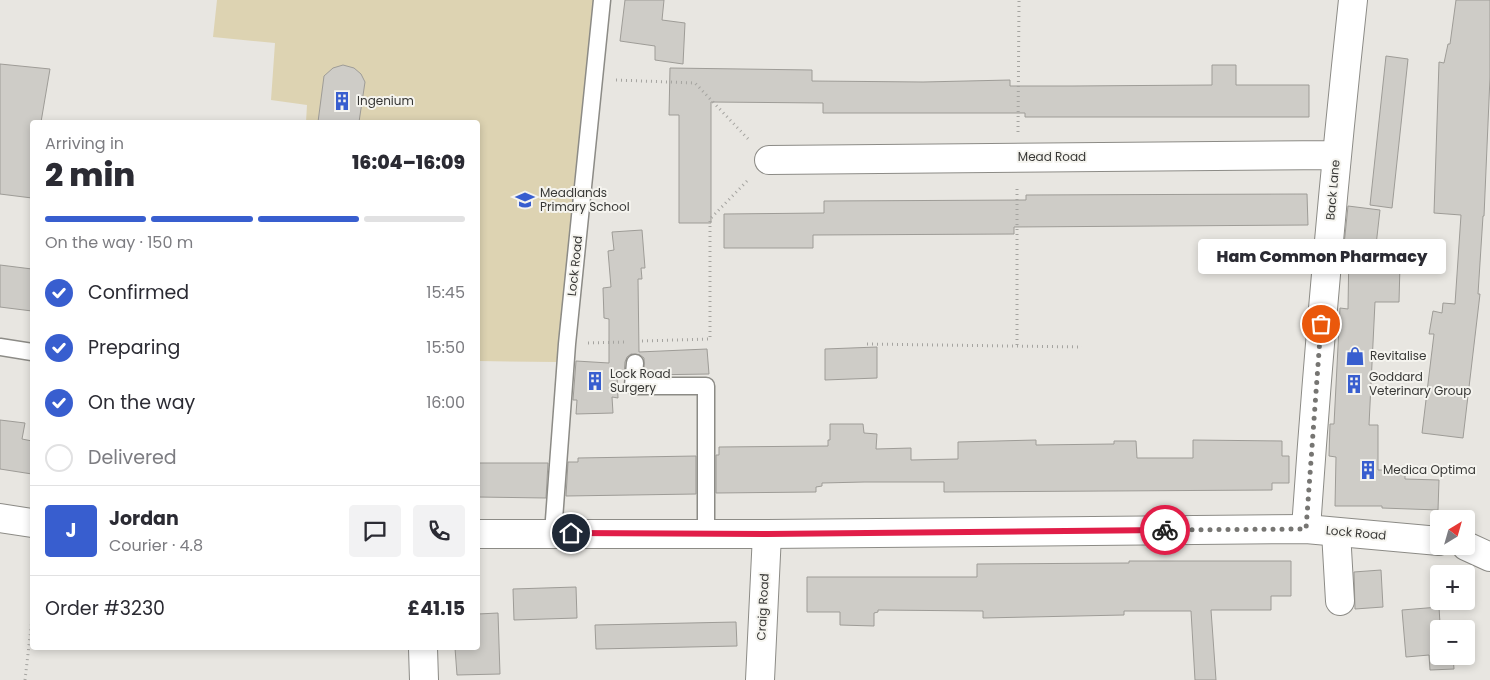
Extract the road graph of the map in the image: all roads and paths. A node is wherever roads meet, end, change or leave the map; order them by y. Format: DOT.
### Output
graph roads {
  1 [pos="602,0"];
  2 [pos="1019,0"];
  3 [pos="1353,0"];
  4 [pos="593,80"];
  5 [pos="1336,155"];
  6 [pos="1017,157"];
  7 [pos="769,160"];
  8 [pos="567,344"];
  9 [pos="867,344"];
  10 [pos="1017,345"];
  11 [pos="0,347"];
  12 [pos="1082,347"];
  13 [pos="30,352"];
  14 [pos="636,363"];
  15 [pos="0,518"];
  16 [pos="30,523"];
  17 [pos="1306,529"];
  18 [pos="1336,532"];
  19 [pos="553,533"];
  20 [pos="480,534"];
  21 [pos="706,534"];
  22 [pos="767,534"];
  23 [pos="1430,540"];
  24 [pos="1475,550"];
  25 [pos="1490,558"];
  26 [pos="1340,601"];
  27 [pos="30,636"];
  28 [pos="423,650"];
  29 [pos="25,680"];
  30 [pos="424,680"];
  31 [pos="760,680"];
  1 -- 4 [label="lane, Lock Road"];
  2 -- 6 [label="path"];
  3 -- 5 [label="street, Back Lane"];
  4 -- 7 [label="path"];
  4 -- 8 [label="lane, Lock Road"];
  5 -- 6 [label="street, Mead Road"];
  5 -- 17 [label="street, Back Lane"];
  6 -- 7 [label="street, Mead Road"];
  6 -- 10 [label="path"];
  7 -- 8 [label="path"];
  8 -- 19 [label="lane, Lock Road"];
  9 -- 10 [label="path"];
  10 -- 12 [label="path"];
  11 -- 13 [label="lane"];
  14 -- 21 [label="lane"];
  15 -- 16 [label="street"];
  17 -- 18 [label="street, Lock Road"];
  17 -- 22 [label="street, Lock Road"];
  18 -- 23 [label="street, Lock Road"];
  18 -- 26 [label="street"];
  19 -- 20 [label="street, Lock Road"];
  19 -- 21 [label="street, Lock Road"];
  21 -- 22 [label="street, Lock Road"];
  22 -- 31 [label="street, Craig Road"];
  24 -- 25 [label="street"];
  27 -- 29 [label="path"];
  28 -- 30 [label="street"];
}
